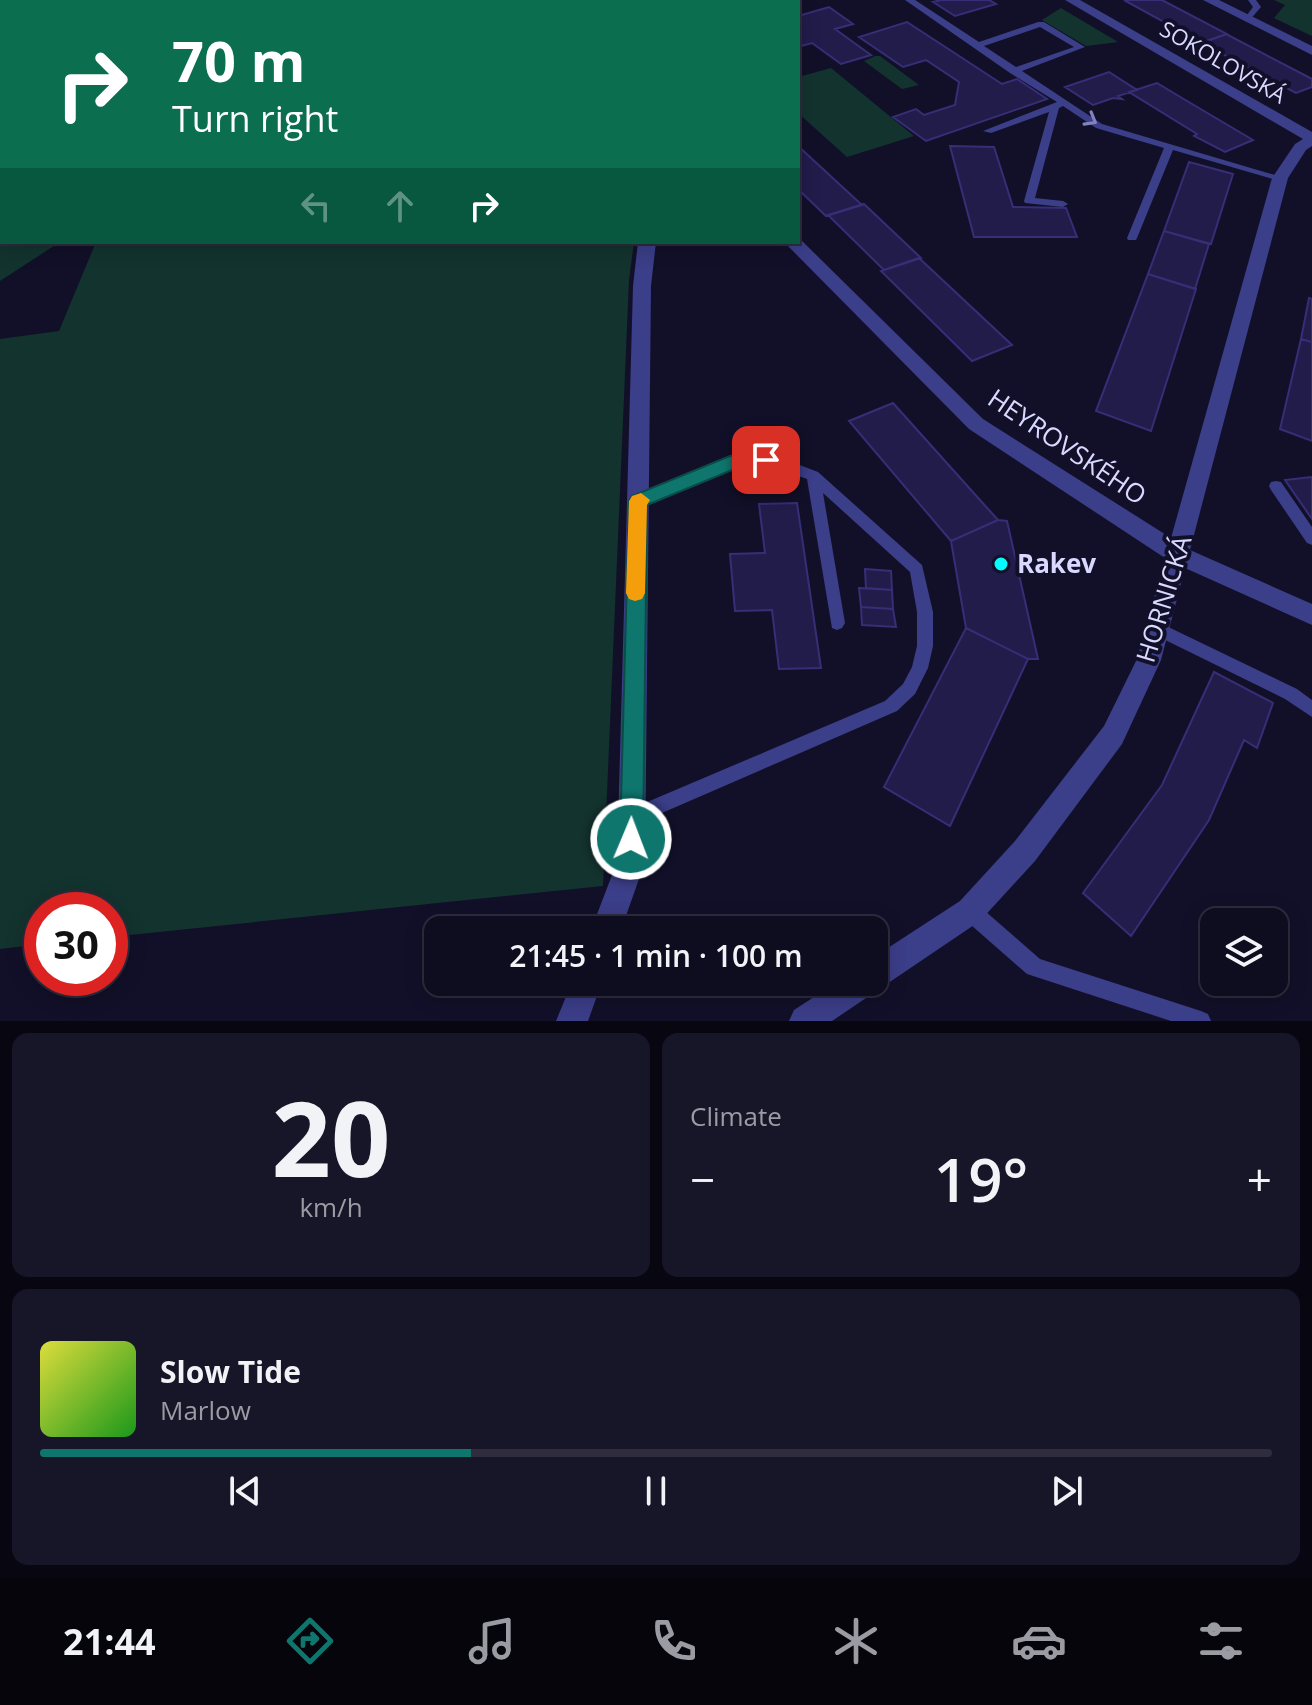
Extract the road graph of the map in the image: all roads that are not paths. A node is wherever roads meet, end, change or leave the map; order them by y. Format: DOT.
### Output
graph roads {
  1 [pos="909,0"];
  2 [pos="1071,0"];
  3 [pos="1209,0"];
  4 [pos="1252,0"];
  5 [pos="1248,19"];
  6 [pos="976,46"];
  7 [pos="1312,51"];
  8 [pos="1013,71"];
  9 [pos="1059,105"];
  10 [pos="988,131"];
  11 [pos="1312,139"];
  12 [pos="1169,148"];
  13 [pos="1280,178"];
  14 [pos="1063,204"];
  15 [pos="1132,238"];
  16 [pos="647,244"];
  17 [pos="795,244"];
  18 [pos="813,476"];
  19 [pos="1276,486"];
  20 [pos="638,501"];
  21 [pos="1312,539"];
  22 [pos="1179,555"];
  23 [pos="1312,615"];
  24 [pos="837,623"];
  25 [pos="1158,629"];
  26 [pos="1312,709"];
  27 [pos="632,817"];
  28 [pos="970,911"];
  29 [pos="611,916"];
  30 [pos="888,966"];
  31 [pos="582,996"];
  32 [pos="843,996"];
  33 [pos="572,1021"];
  34 [pos="805,1021"];
  35 [pos="1201,1021"];
  1 -- 6 [label="lane"];
  2 -- 11 [label="street, SOKOLOVSKÁ"];
  3 -- 5 [label="street"];
  4 -- 5 [label="lane"];
  5 -- 7 [label="street"];
  6 -- 8 [label="lane"];
  6 -- 8 [label="lane"];
  8 -- 9 [label="lane"];
  9 -- 10 [label="lane"];
  9 -- 12 [label="lane, one-way"];
  9 -- 14 [label="lane"];
  11 -- 13 [label="street, HORNICKÁ"];
  12 -- 13 [label="lane"];
  12 -- 15 [label="lane"];
  13 -- 22 [label="street, HORNICKÁ"];
  16 -- 20 [label="street"];
  17 -- 22 [label="street, HEYROVSKÉHO"];
  18 -- 20 [label="lane"];
  18 -- 24 [label="lane"];
  18 -- 27 [label="lane"];
  19 -- 21 [label="lane"];
  20 -- 27 [label="street"];
  22 -- 23 [label="street, HEYROVSKÉHO"];
  22 -- 25 [label="street, HORNICKÁ"];
  25 -- 26 [label="lane"];
  25 -- 28 [label="street, HORNICKÁ"];
  27 -- 29 [label="street"];
  28 -- 30 [label="street, HORNICKÁ"];
  28 -- 35 [label="lane"];
  31 -- 33 [label="street"];
  32 -- 34 [label="street"];
}
